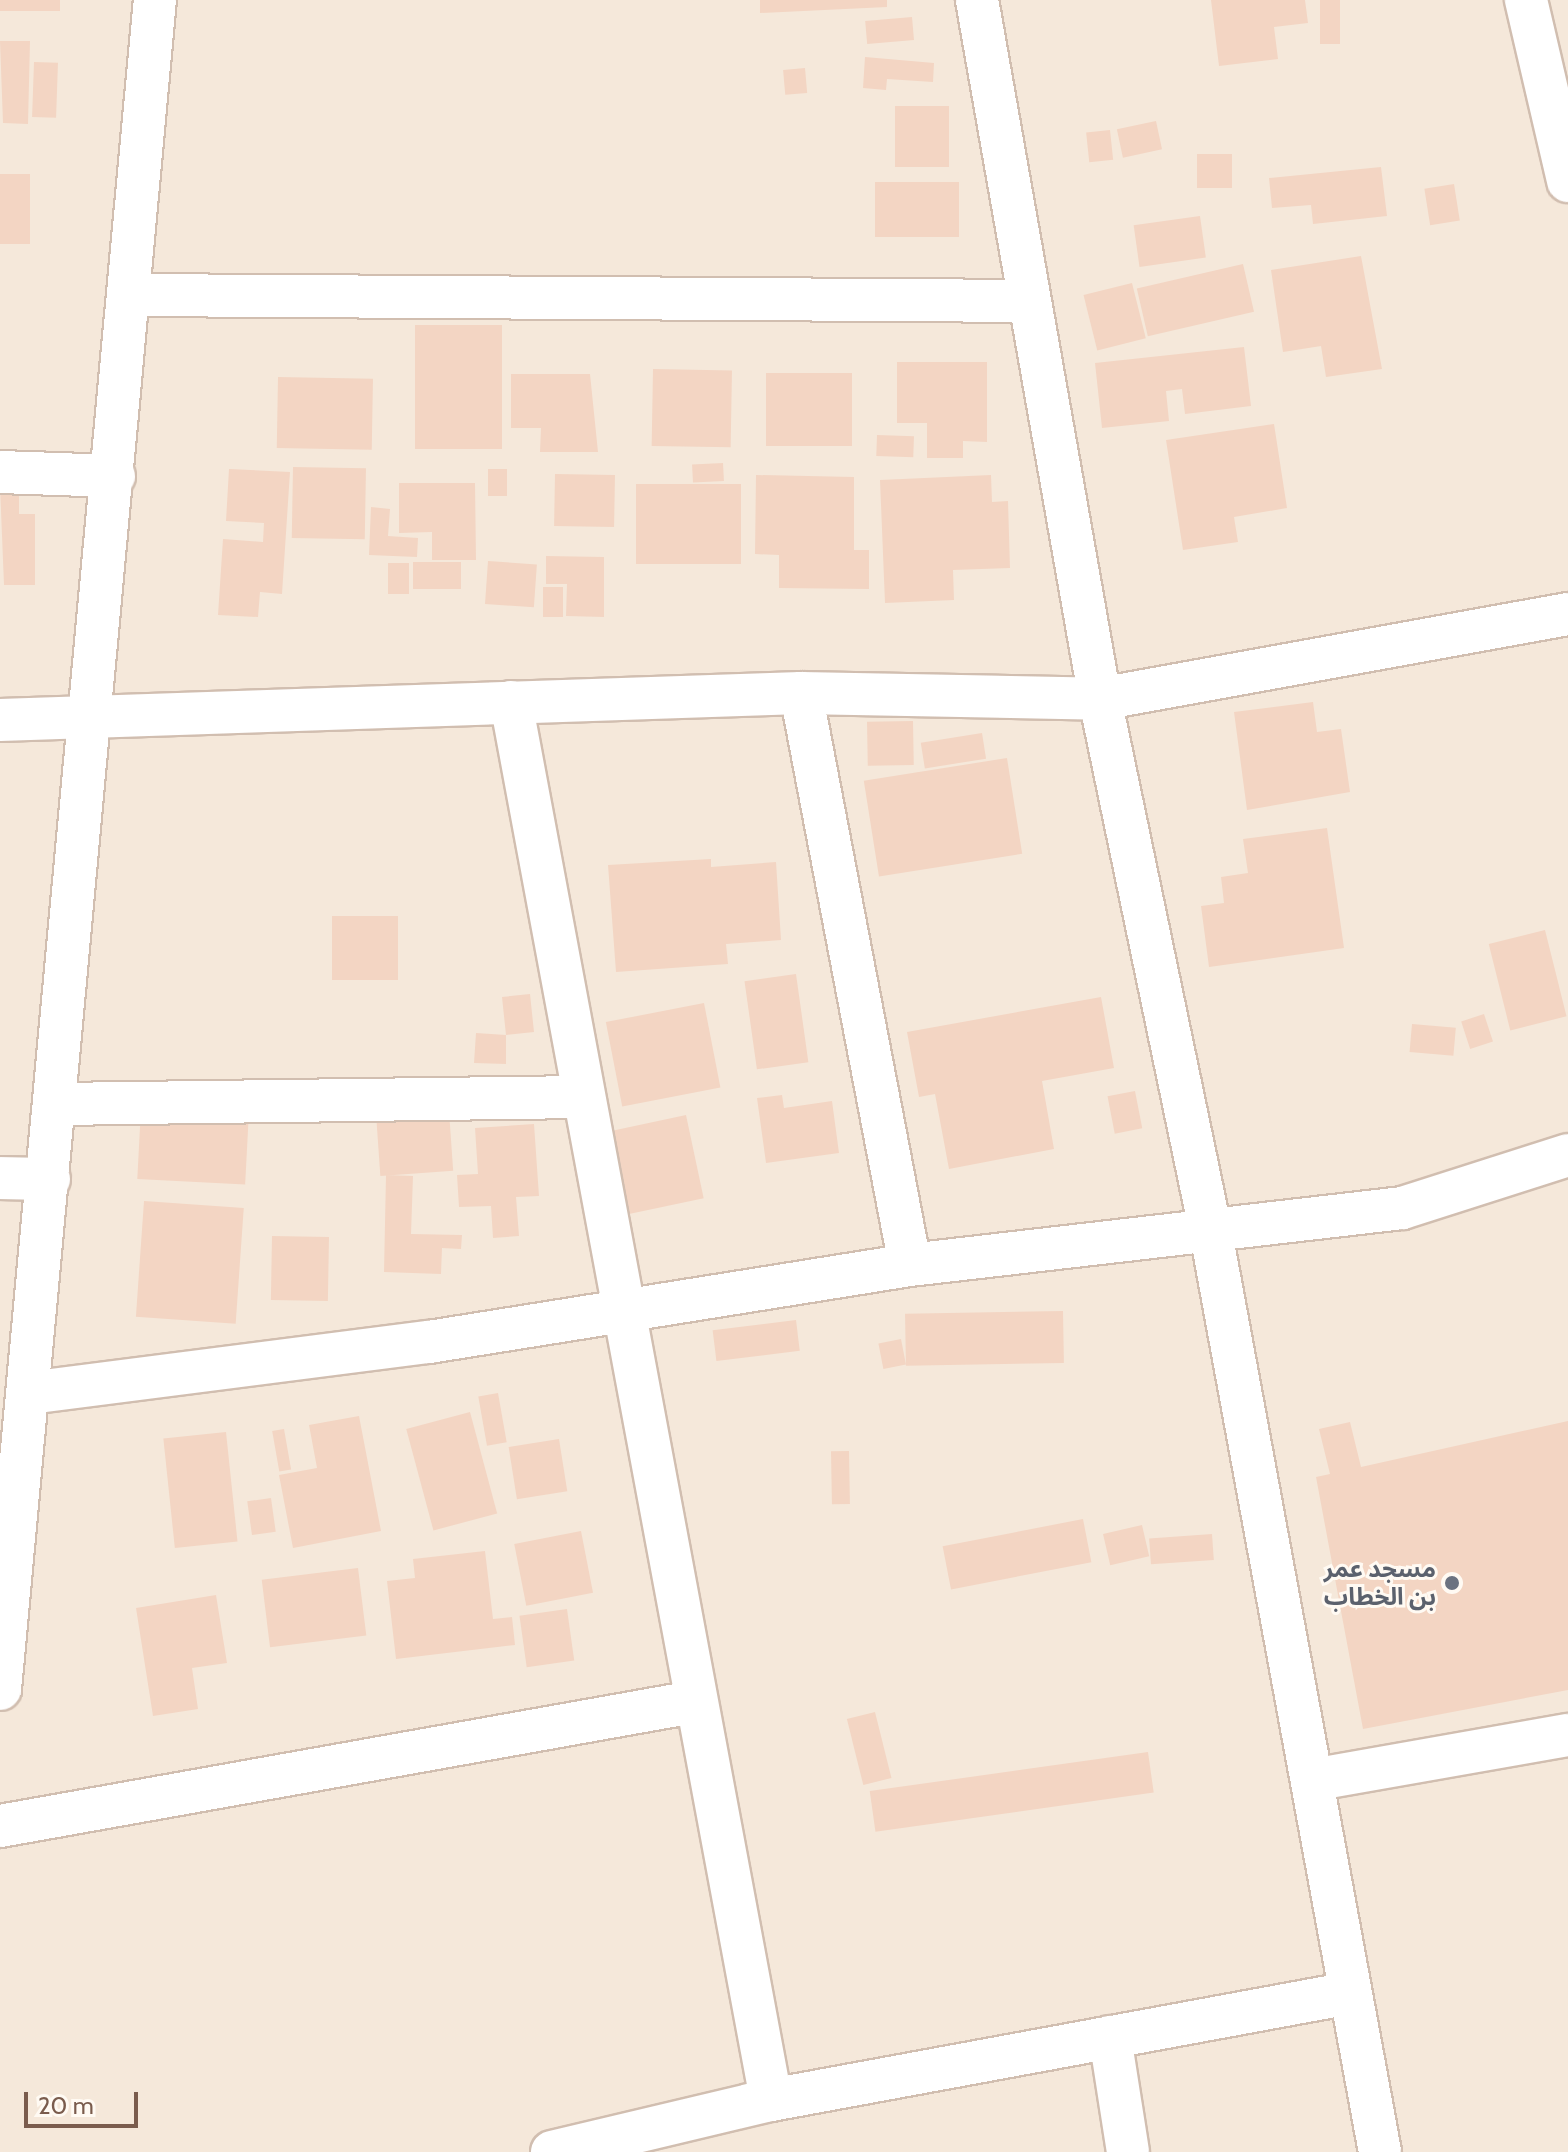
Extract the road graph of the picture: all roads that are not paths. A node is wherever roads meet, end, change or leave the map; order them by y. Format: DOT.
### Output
graph roads {
  1 [pos="155,0"];
  2 [pos="977,0"];
  3 [pos="1526,0"];
  4 [pos="1568,181"];
  5 [pos="132,295"];
  6 [pos="1027,301"];
  7 [pos="0,472"];
  8 [pos="114,476"];
  9 [pos="1568,614"];
  10 [pos="801,693"];
  11 [pos="1100,699"];
  12 [pos="511,702"];
  13 [pos="94,719"];
  14 [pos="0,720"];
  15 [pos="581,1097"];
  16 [pos="56,1104"];
  17 [pos="1568,1155"];
  18 [pos="0,1178"];
  19 [pos="49,1179"];
  20 [pos="1211,1233"];
  21 [pos="910,1265"];
  22 [pos="626,1309"];
  23 [pos="29,1393"];
  24 [pos="0,1689"];
  25 [pos="693,1702"];
  26 [pos="1568,1735"];
  27 [pos="1312,1780"];
  28 [pos="0,1826"];
  29 [pos="1350,1993"];
  30 [pos="1110,2037"];
  31 [pos="771,2100"];
  32 [pos="552,2152"];
  33 [pos="1128,2152"];
  34 [pos="1380,2152"];
  1 -- 5 [label="street"];
  2 -- 6 [label="street"];
  3 -- 4 [label="street"];
  5 -- 6 [label="street"];
  5 -- 8 [label="street"];
  6 -- 11 [label="street"];
  7 -- 8 [label="street"];
  8 -- 13 [label="street"];
  9 -- 11 [label="street"];
  10 -- 11 [label="street"];
  10 -- 12 [label="street"];
  10 -- 21 [label="street"];
  11 -- 20 [label="street"];
  12 -- 13 [label="street"];
  12 -- 15 [label="street"];
  13 -- 14 [label="street"];
  13 -- 16 [label="street"];
  15 -- 16 [label="street"];
  15 -- 22 [label="street"];
  16 -- 19 [label="street"];
  17 -- 20 [label="street"];
  18 -- 19 [label="street"];
  19 -- 23 [label="street"];
  20 -- 21 [label="street"];
  20 -- 27 [label="street"];
  21 -- 22 [label="street"];
  22 -- 23 [label="street"];
  22 -- 25 [label="street"];
  23 -- 24 [label="street"];
  25 -- 28 [label="street"];
  25 -- 31 [label="street"];
  26 -- 27 [label="street"];
  27 -- 29 [label="street"];
  29 -- 30 [label="street"];
  29 -- 34 [label="street"];
  30 -- 31 [label="street"];
  30 -- 33 [label="street"];
  31 -- 32 [label="street"];
}
